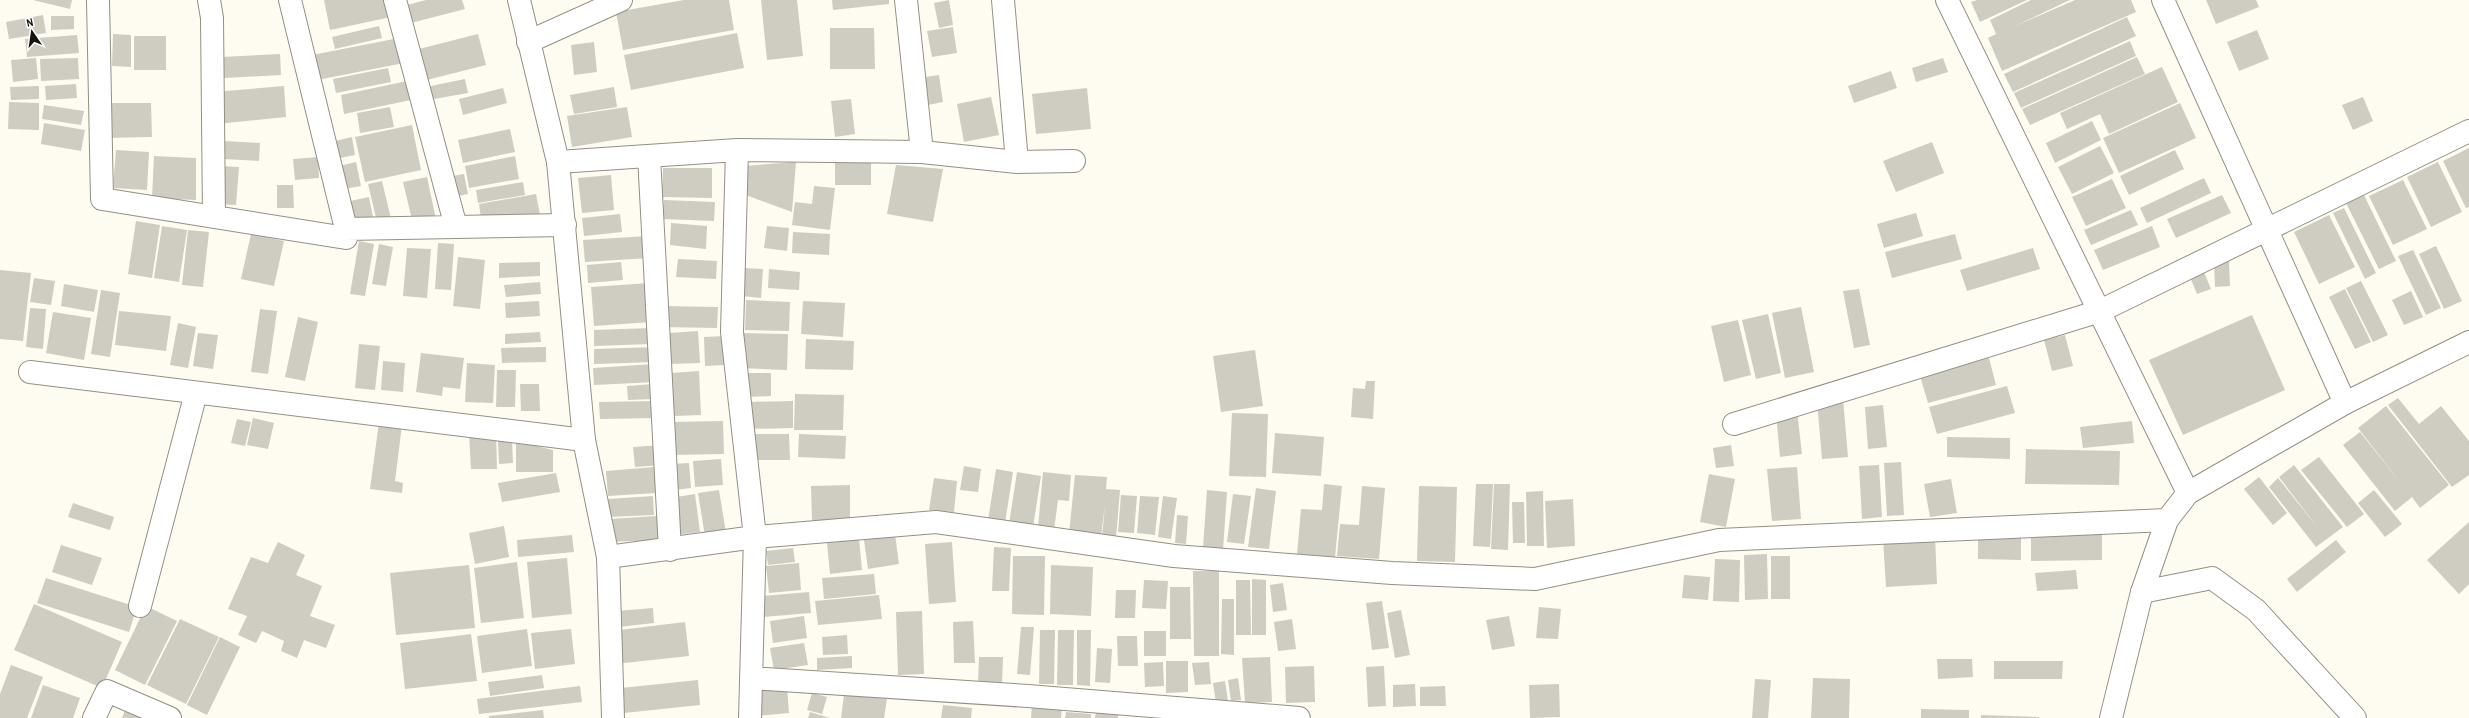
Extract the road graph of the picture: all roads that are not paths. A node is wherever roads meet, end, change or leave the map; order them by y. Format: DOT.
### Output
graph roads {
  1 [pos="98,0"];
  2 [pos="209,0"];
  3 [pos="290,0"];
  4 [pos="395,0"];
  5 [pos="519,0"];
  6 [pos="621,0"];
  7 [pos="906,0"];
  8 [pos="1003,0"];
  9 [pos="1947,0"];
  10 [pos="2163,0"];
  11 [pos="528,42"];
  12 [pos="2469,131"];
  13 [pos="737,150"];
  14 [pos="922,152"];
  15 [pos="649,156"];
  16 [pos="1074,161"];
  17 [pos="558,162"];
  18 [pos="1017,162"];
  19 [pos="214,217"];
  20 [pos="565,225"];
  21 [pos="456,227"];
  22 [pos="346,229"];
  23 [pos="2266,230"];
  24 [pos="2100,311"];
  25 [pos="2469,342"];
  26 [pos="30,372"];
  27 [pos="196,392"];
  28 [pos="2345,403"];
  29 [pos="1734,424"];
  30 [pos="584,440"];
  31 [pos="2188,493"];
  32 [pos="2166,520"];
  33 [pos="755,537"];
  34 [pos="670,550"];
  35 [pos="608,557"];
  36 [pos="2142,592"];
  37 [pos="140,606"];
  38 [pos="751,678"];
  39 [pos="94,718"];
  40 [pos="170,718"];
  41 [pos="613,718"];
  42 [pos="750,718"];
  43 [pos="1299,718"];
  44 [pos="2111,718"];
  45 [pos="2355,718"];
  1 -- 19 [label="street"];
  2 -- 19 [label="street"];
  3 -- 22 [label="street"];
  4 -- 21 [label="street"];
  5 -- 11 [label="street"];
  6 -- 11 [label="street"];
  7 -- 14 [label="street"];
  8 -- 18 [label="street"];
  9 -- 24 [label="street"];
  10 -- 23 [label="street"];
  11 -- 17 [label="street"];
  12 -- 23 [label="street"];
  13 -- 14 [label="street"];
  13 -- 15 [label="street"];
  13 -- 33 [label="street"];
  14 -- 18 [label="street"];
  15 -- 17 [label="street"];
  15 -- 34 [label="street"];
  16 -- 18 [label="street"];
  17 -- 20 [label="street"];
  19 -- 22 [label="street"];
  20 -- 21 [label="street"];
  20 -- 30 [label="street"];
  21 -- 22 [label="street"];
  23 -- 24 [label="street"];
  23 -- 28 [label="street"];
  24 -- 29 [label="street"];
  24 -- 31 [label="street"];
  25 -- 28 [label="street"];
  26 -- 27 [label="street"];
  27 -- 30 [label="street"];
  27 -- 37 [label="street"];
  28 -- 31 [label="street"];
  30 -- 35 [label="street"];
  31 -- 32 [label="street"];
  32 -- 33 [label="street"];
  32 -- 36 [label="street"];
  33 -- 34 [label="street"];
  33 -- 38 [label="street"];
  34 -- 35 [label="street"];
  35 -- 41 [label="street"];
  36 -- 44 [label="street"];
  36 -- 45 [label="street"];
  38 -- 42 [label="street"];
  38 -- 43 [label="street"];
  39 -- 40 [label="street"];
}
